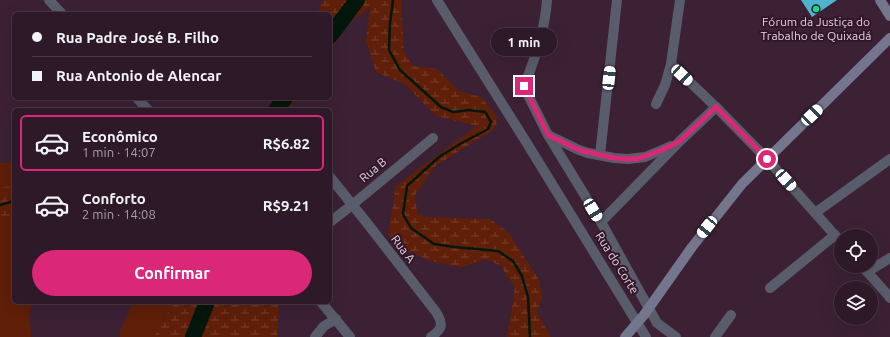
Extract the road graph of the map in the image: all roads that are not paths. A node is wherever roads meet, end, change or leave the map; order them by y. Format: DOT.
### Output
graph roads {
  1 [pos="49,0"];
  2 [pos="437,0"];
  3 [pos="547,0"];
  4 [pos="617,0"];
  5 [pos="680,0"];
  6 [pos="880,0"];
  7 [pos="60,12"];
  8 [pos="890,16"];
  9 [pos="890,38"];
  10 [pos="671,64"];
  11 [pos="139,100"];
  12 [pos="656,104"];
  13 [pos="716,107"];
  14 [pos="146,108"];
  15 [pos="548,135"];
  16 [pos="433,138"];
  17 [pos="680,141"];
  18 [pos="600,155"];
  19 [pos="890,158"];
  20 [pos="767,159"];
  21 [pos="332,180"];
  22 [pos="352,205"];
  23 [pos="815,212"];
  24 [pos="332,220"];
  25 [pos="601,222"];
  26 [pos="834,234"];
  27 [pos="834,242"];
  28 [pos="890,258"];
  29 [pos="878,263"];
  30 [pos="868,273"];
  31 [pos="770,288"];
  32 [pos="890,298"];
  33 [pos="323,304"];
  34 [pos="648,308"];
  35 [pos="731,315"];
  36 [pos="336,319"];
  37 [pos="637,322"];
  38 [pos="314,337"];
  39 [pos="350,337"];
  40 [pos="431,337"];
  41 [pos="625,337"];
  42 [pos="646,337"];
  43 [pos="676,337"];
  44 [pos="715,337"];
  1 -- 7 [label="street"];
  2 -- 37 [label="street, Rua do Corte"];
  3 -- 15 [label="street"];
  4 -- 18 [label="street"];
  5 -- 10 [label="street"];
  6 -- 8 [label="street"];
  9 -- 20 [label="street"];
  10 -- 12 [label="street"];
  10 -- 13 [label="street"];
  11 -- 14 [label="street"];
  13 -- 17 [label="street"];
  13 -- 20 [label="street"];
  15 -- 18 [label="street"];
  15 -- 25 [label="street"];
  16 -- 22 [label="street, Rua B"];
  17 -- 18 [label="street"];
  17 -- 25 [label="street"];
  19 -- 23 [label="street"];
  20 -- 23 [label="street"];
  20 -- 34 [label="street"];
  21 -- 22 [label="street, Rua A"];
  22 -- 24 [label="street, Rua B"];
  22 -- 40 [label="street, Rua A"];
  23 -- 26 [label="street"];
  25 -- 34 [label="street"];
  27 -- 31 [label="street"];
  28 -- 29 [label="street"];
  30 -- 32 [label="street"];
  33 -- 36 [label="street"];
  34 -- 37 [label="street"];
  34 -- 43 [label="street"];
  35 -- 44 [label="street"];
  36 -- 38 [label="street"];
  36 -- 39 [label="street"];
  37 -- 41 [label="street"];
  37 -- 42 [label="street, Rua do Corte"];
}
